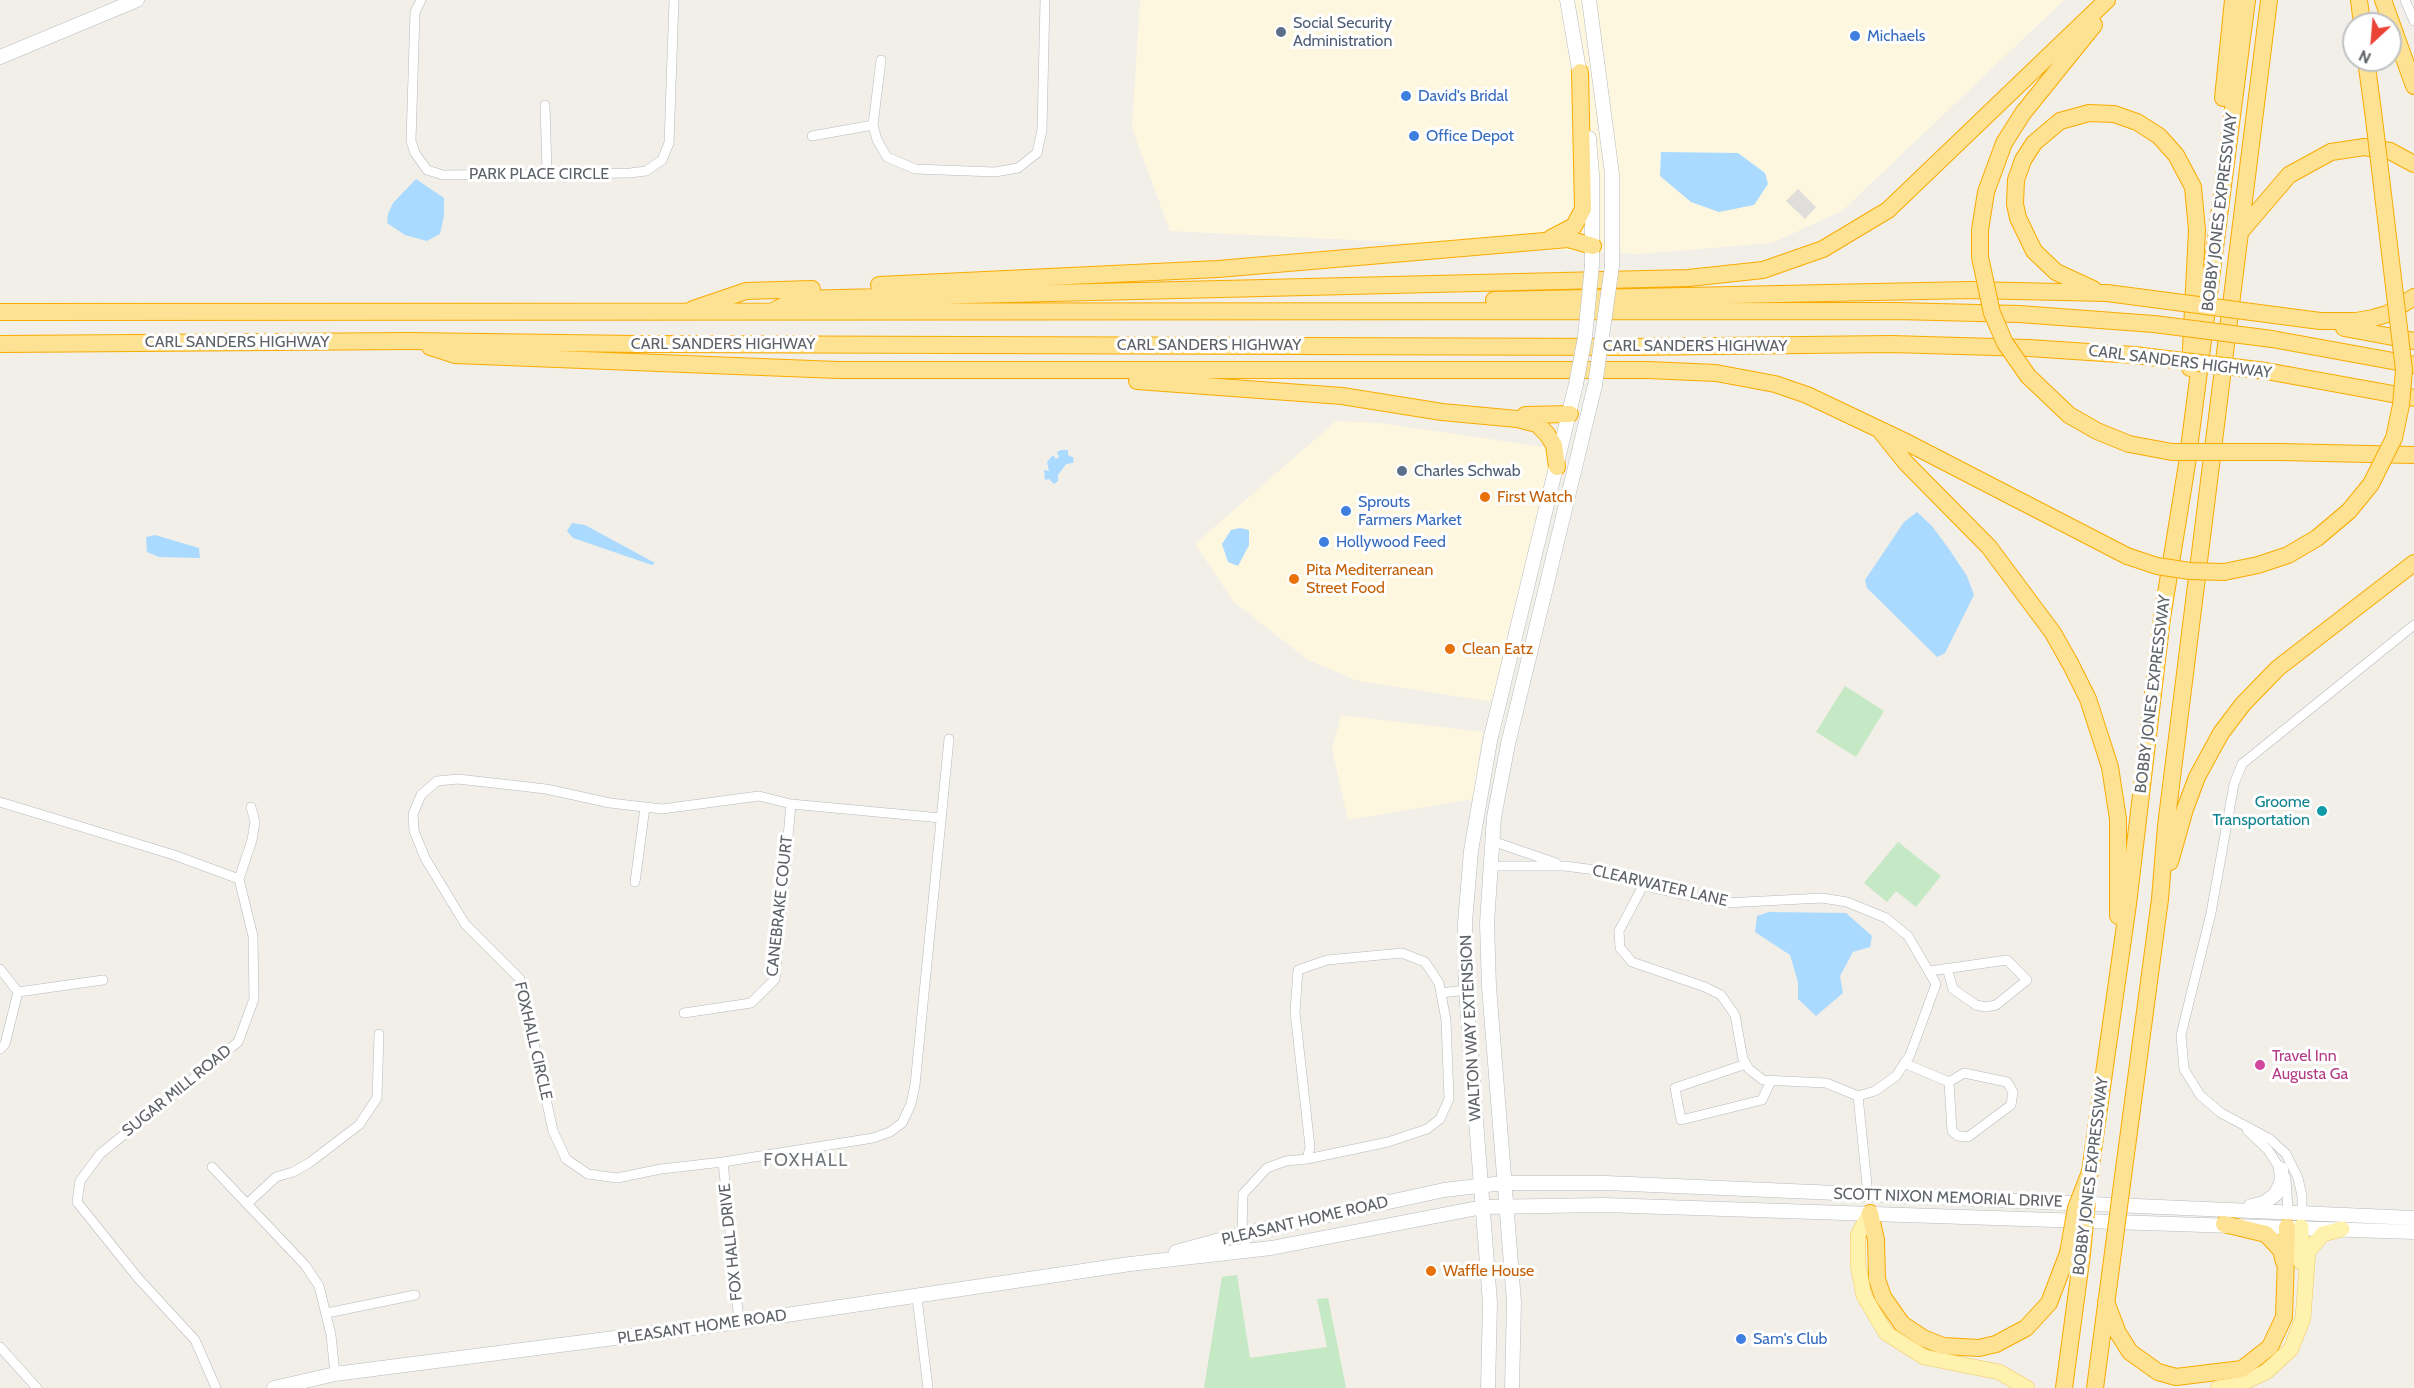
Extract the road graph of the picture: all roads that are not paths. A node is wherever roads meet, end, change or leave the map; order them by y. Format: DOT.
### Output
graph roads {
  1 [pos="137,0"];
  2 [pos="421,0"];
  3 [pos="674,0"];
  4 [pos="1045,0"];
  5 [pos="1567,0"];
  6 [pos="1588,0"];
  7 [pos="2108,0"];
  8 [pos="2233,0"];
  9 [pos="2247,0"];
  10 [pos="2269,0"];
  11 [pos="2278,0"];
  12 [pos="2383,0"];
  13 [pos="2405,0"];
  14 [pos="2414,21"];
  15 [pos="0,57"];
  16 [pos="881,60"];
  17 [pos="1580,72"];
  18 [pos="2368,72"];
  19 [pos="2414,86"];
  20 [pos="2256,102"];
  21 [pos="545,105"];
  22 [pos="873,125"];
  23 [pos="812,136"];
  24 [pos="2414,164"];
  25 [pos="547,173"];
  26 [pos="2223,184"];
  27 [pos="2242,230"];
  28 [pos="1545,241"];
  29 [pos="1593,246"];
  30 [pos="1612,263"];
  31 [pos="2107,293"];
  32 [pos="2414,297"];
  33 [pos="0,312"];
  34 [pos="681,312"];
  35 [pos="1392,312"];
  36 [pos="768,313"];
  37 [pos="2320,321"];
  38 [pos="409,341"];
  39 [pos="2414,341"];
  40 [pos="0,344"];
  41 [pos="2414,365"];
  42 [pos="1074,371"];
  43 [pos="2414,398"];
  44 [pos="1414,406"];
  45 [pos="1590,410"];
  46 [pos="1570,414"];
  47 [pos="1878,428"];
  48 [pos="2414,455"];
  49 [pos="1557,467"];
  50 [pos="2181,492"];
  51 [pos="2414,563"];
  52 [pos="2414,625"];
  53 [pos="1498,707"];
  54 [pos="1515,713"];
  55 [pos="949,739"];
  56 [pos="0,802"];
  57 [pos="790,804"];
  58 [pos="251,807"];
  59 [pos="645,807"];
  60 [pos="941,818"];
  61 [pos="1492,841"];
  62 [pos="1490,866"];
  63 [pos="1564,866"];
  64 [pos="239,879"];
  65 [pos="635,882"];
  66 [pos="1644,884"];
  67 [pos="2160,899"];
  68 [pos="2120,950"];
  69 [pos="1947,968"];
  70 [pos="0,969"];
  71 [pos="1929,971"];
  72 [pos="103,980"];
  73 [pos="1466,990"];
  74 [pos="18,992"];
  75 [pos="1441,993"];
  76 [pos="684,1013"];
  77 [pos="380,1034"];
  78 [pos="0,1049"];
  79 [pos="1905,1063"];
  80 [pos="1746,1064"];
  81 [pos="1771,1081"];
  82 [pos="1949,1082"];
  83 [pos="1858,1096"];
  84 [pos="2240,1125"];
  85 [pos="1307,1159"];
  86 [pos="723,1162"];
  87 [pos="212,1167"];
  88 [pos="2281,1169"];
  89 [pos="1504,1183"];
  90 [pos="1481,1186"];
  91 [pos="1868,1195"];
  92 [pos="248,1203"];
  93 [pos="1483,1207"];
  94 [pos="1507,1207"];
  95 [pos="1870,1213"];
  96 [pos="2222,1216"];
  97 [pos="2414,1218"];
  98 [pos="2295,1219"];
  99 [pos="2342,1229"];
  100 [pos="2414,1232"];
  101 [pos="1242,1234"];
  102 [pos="1248,1251"];
  103 [pos="2075,1254"];
  104 [pos="1130,1264"];
  105 [pos="2287,1269"];
  106 [pos="415,1295"];
  107 [pos="917,1298"];
  108 [pos="2106,1302"];
  109 [pos="327,1312"];
  110 [pos="740,1322"];
  111 [pos="0,1347"];
  112 [pos="2280,1362"];
  113 [pos="335,1374"];
  114 [pos="37,1388"];
  115 [pos="216,1388"];
  116 [pos="274,1388"];
  117 [pos="928,1388"];
  118 [pos="1488,1388"];
  119 [pos="1512,1388"];
  120 [pos="2027,1388"];
  121 [pos="2064,1388"];
  122 [pos="2095,1388"];
  123 [pos="2218,1388"];
  1 -- 15 [label="main road"];
  2 -- 25 [label="street, PARK PLACE CIRCLE"];
  3 -- 25 [label="street, PARK PLACE CIRCLE"];
  4 -- 22 [label="street"];
  5 -- 17 [label="main road, WALTON WAY EXTENSION"];
  6 -- 30 [label="main road, WALTON WAY EXTENSION"];
  7 -- 36 [label="highway"];
  7 -- 48 [label="highway, bridge"];
  8 -- 26 [label="highway"];
  9 -- 26 [label="highway, BOBBY JONES EXPRESSWAY"];
  10 -- 20 [label="highway, BOBBY JONES EXPRESSWAY"];
  11 -- 20 [label="highway"];
  12 -- 19 [label="highway"];
  13 -- 14 [label="street"];
  16 -- 22 [label="street"];
  17 -- 28 [label="highway"];
  17 -- 29 [label="main road, WALTON WAY EXTENSION"];
  18 -- 47 [label="highway, bridge"];
  20 -- 27 [label="highway, BOBBY JONES EXPRESSWAY"];
  21 -- 25 [label="street"];
  22 -- 23 [label="street"];
  24 -- 27 [label="highway"];
  26 -- 50 [label="highway, BOBBY JONES EXPRESSWAY"];
  27 -- 67 [label="highway, BOBBY JONES EXPRESSWAY"];
  28 -- 29 [label="highway"];
  28 -- 34 [label="highway"];
  29 -- 30 [label="main road"];
  29 -- 46 [label="main road, WALTON WAY EXTENSION, bridge"];
  30 -- 45 [label="main road, WALTON WAY EXTENSION, bridge"];
  31 -- 35 [label="highway"];
  31 -- 37 [label="highway, bridge"];
  31 -- 50 [label="highway"];
  32 -- 37 [label="highway"];
  33 -- 34 [label="highway, CARL SANDERS HIGHWAY"];
  34 -- 36 [label="highway, CARL SANDERS HIGHWAY"];
  35 -- 36 [label="highway, CARL SANDERS HIGHWAY"];
  35 -- 41 [label="highway, CARL SANDERS HIGHWAY, bridge"];
  37 -- 39 [label="highway"];
  38 -- 40 [label="highway, CARL SANDERS HIGHWAY"];
  38 -- 42 [label="highway"];
  38 -- 43 [label="highway, CARL SANDERS HIGHWAY, bridge"];
  42 -- 44 [label="highway"];
  42 -- 47 [label="highway"];
  44 -- 46 [label="highway"];
  44 -- 49 [label="highway"];
  45 -- 46 [label="main road"];
  45 -- 54 [label="main road, WALTON WAY EXTENSION"];
  46 -- 49 [label="main road, WALTON WAY EXTENSION"];
  47 -- 68 [label="highway"];
  49 -- 53 [label="main road, WALTON WAY EXTENSION"];
  50 -- 68 [label="highway, BOBBY JONES EXPRESSWAY"];
  51 -- 67 [label="highway"];
  52 -- 84 [label="street"];
  53 -- 54 [label="main road"];
  53 -- 73 [label="main road, WALTON WAY EXTENSION"];
  54 -- 61 [label="main road, WALTON WAY EXTENSION"];
  55 -- 60 [label="street, FOXHALL CIRCLE"];
  56 -- 64 [label="street"];
  57 -- 59 [label="street, FOXHALL CIRCLE"];
  57 -- 60 [label="street, FOXHALL CIRCLE"];
  57 -- 76 [label="street, CANEBRAKE COURT"];
  58 -- 64 [label="street"];
  59 -- 65 [label="street"];
  59 -- 86 [label="street, FOXHALL CIRCLE"];
  60 -- 86 [label="street, FOXHALL CIRCLE"];
  61 -- 62 [label="main road, WALTON WAY EXTENSION"];
  61 -- 63 [label="street"];
  62 -- 63 [label="street, CLEARWATER LANE"];
  62 -- 89 [label="main road, WALTON WAY EXTENSION"];
  63 -- 66 [label="street, CLEARWATER LANE"];
  64 -- 115 [label="street, SUGAR MILL ROAD"];
  66 -- 71 [label="street, CLEARWATER LANE"];
  66 -- 80 [label="street"];
  67 -- 108 [label="highway, BOBBY JONES EXPRESSWAY, bridge"];
  68 -- 103 [label="highway, BOBBY JONES EXPRESSWAY, bridge"];
  69 -- 69 [label="street"];
  69 -- 71 [label="street"];
  70 -- 74 [label="street"];
  71 -- 79 [label="street, CLEARWATER LANE"];
  72 -- 74 [label="street"];
  73 -- 75 [label="street"];
  73 -- 90 [label="main road, WALTON WAY EXTENSION"];
  74 -- 78 [label="street"];
  75 -- 85 [label="street"];
  75 -- 85 [label="street"];
  77 -- 92 [label="street"];
  79 -- 82 [label="street"];
  79 -- 83 [label="street, CLEARWATER LANE"];
  80 -- 81 [label="street"];
  80 -- 81 [label="street"];
  81 -- 83 [label="street"];
  82 -- 82 [label="street"];
  83 -- 91 [label="street"];
  84 -- 88 [label="street"];
  84 -- 98 [label="street"];
  85 -- 101 [label="street"];
  86 -- 110 [label="street, FOX HALL DRIVE"];
  87 -- 92 [label="street"];
  88 -- 96 [label="main road"];
  88 -- 98 [label="street"];
  89 -- 90 [label="main road, SCOTT NIXON MEMORIAL DRIVE"];
  89 -- 91 [label="main road, SCOTT NIXON MEMORIAL DRIVE"];
  89 -- 94 [label="main road, WALTON WAY EXTENSION"];
  90 -- 93 [label="main road, WALTON WAY EXTENSION"];
  90 -- 101 [label="main road, PLEASANT HOME ROAD"];
  91 -- 95 [label="main road"];
  91 -- 96 [label="main road, SCOTT NIXON MEMORIAL DRIVE"];
  92 -- 109 [label="street"];
  93 -- 94 [label="main road, SCOTT NIXON MEMORIAL DRIVE"];
  93 -- 102 [label="main road, PLEASANT HOME ROAD"];
  93 -- 118 [label="main road, WALTON WAY EXTENSION"];
  94 -- 95 [label="main road, SCOTT NIXON MEMORIAL DRIVE"];
  94 -- 119 [label="main road, WALTON WAY EXTENSION"];
  95 -- 96 [label="main road, SCOTT NIXON MEMORIAL DRIVE"];
  95 -- 103 [label="highway"];
  95 -- 120 [label="main road"];
  96 -- 98 [label="main road, SCOTT NIXON MEMORIAL DRIVE"];
  96 -- 105 [label="highway"];
  97 -- 98 [label="main road, SCOTT NIXON MEMORIAL DRIVE"];
  98 -- 99 [label="main road, SCOTT NIXON MEMORIAL DRIVE"];
  98 -- 105 [label="highway"];
  98 -- 112 [label="main road"];
  99 -- 100 [label="main road, SCOTT NIXON MEMORIAL DRIVE"];
  99 -- 112 [label="main road"];
  101 -- 102 [label="street"];
  101 -- 104 [label="main road, PLEASANT HOME ROAD"];
  102 -- 104 [label="main road, PLEASANT HOME ROAD"];
  103 -- 121 [label="highway, BOBBY JONES EXPRESSWAY"];
  104 -- 107 [label="main road, PLEASANT HOME ROAD"];
  105 -- 108 [label="highway"];
  106 -- 109 [label="street"];
  107 -- 110 [label="main road, PLEASANT HOME ROAD"];
  107 -- 117 [label="street"];
  108 -- 122 [label="highway, BOBBY JONES EXPRESSWAY"];
  109 -- 113 [label="street"];
  110 -- 113 [label="main road, PLEASANT HOME ROAD"];
  111 -- 114 [label="street"];
  112 -- 123 [label="main road"];
  113 -- 116 [label="main road, PLEASANT HOME ROAD"];
}
